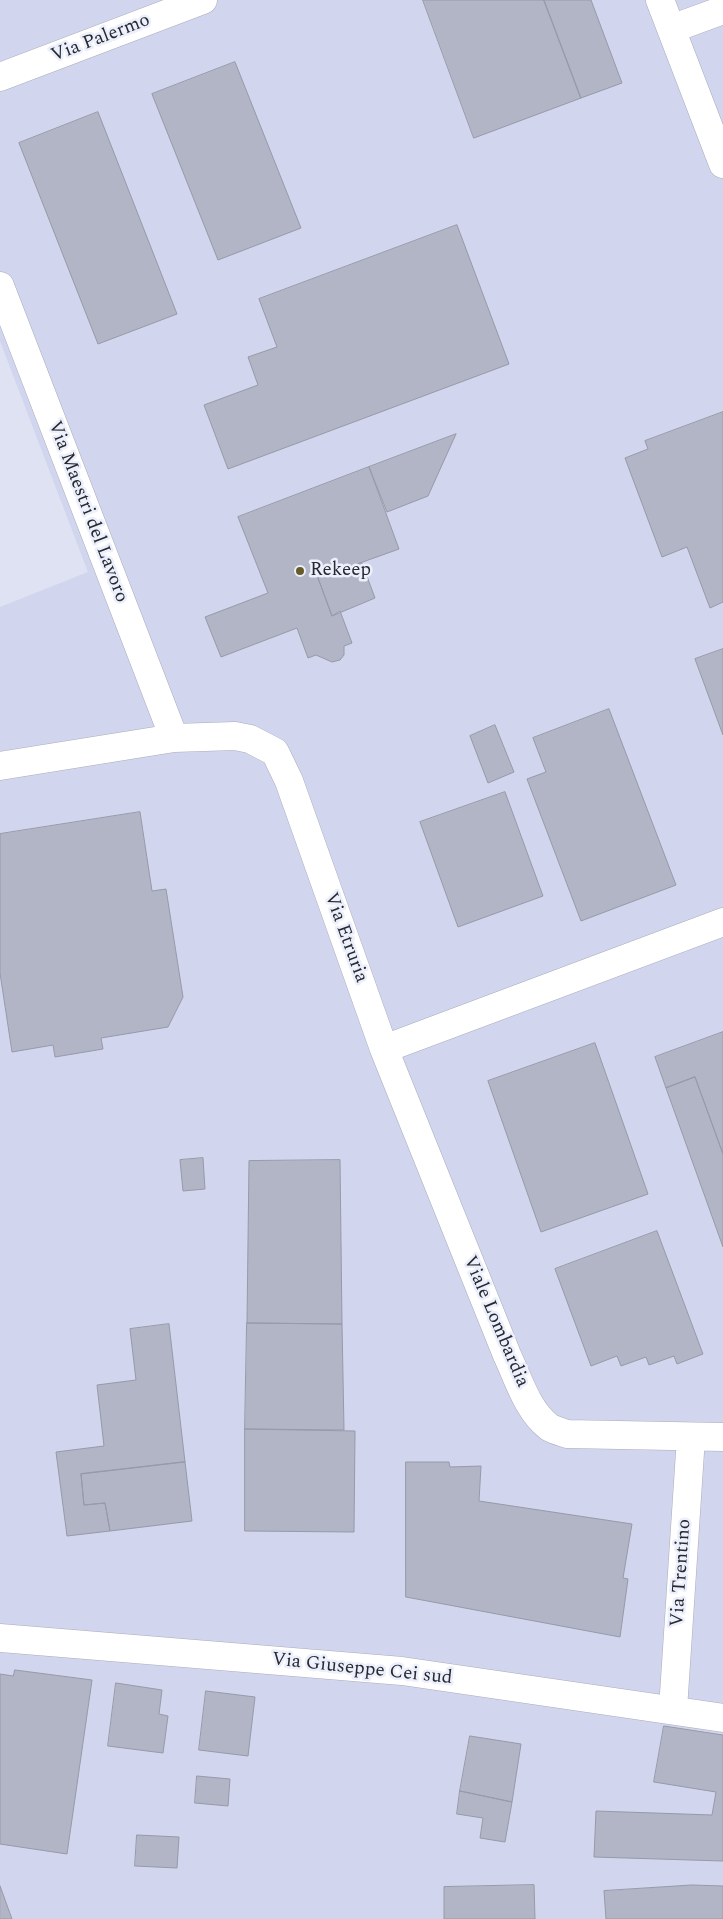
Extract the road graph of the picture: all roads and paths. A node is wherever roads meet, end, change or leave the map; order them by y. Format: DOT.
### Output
graph roads {
  1 [pos="203,0"];
  2 [pos="660,0"];
  3 [pos="723,10"];
  4 [pos="671,29"];
  5 [pos="0,77"];
  6 [pos="723,164"];
  7 [pos="0,286"];
  8 [pos="174,738"];
  9 [pos="0,766"];
  10 [pos="723,922"];
  11 [pos="384,1048"];
  12 [pos="691,1436"];
  13 [pos="723,1437"];
  14 [pos="0,1638"];
  15 [pos="672,1709"];
  16 [pos="723,1718"];
  1 -- 5 [label="street, Via Palermo"];
  2 -- 4 [label="street"];
  3 -- 4 [label="street"];
  4 -- 6 [label="street"];
  7 -- 8 [label="street, Via Maestri del Lavoro"];
  8 -- 9 [label="street, Via Etruria"];
  8 -- 11 [label="street, Via Etruria"];
  10 -- 11 [label="street"];
  11 -- 12 [label="street, Viale Lombardia"];
  12 -- 13 [label="street, Viale Lombardia"];
  12 -- 15 [label="street, Via Trentino"];
  14 -- 15 [label="street, Via Giuseppe Cei sud"];
  15 -- 16 [label="street, Via Giuseppe Cei sud"];
}
